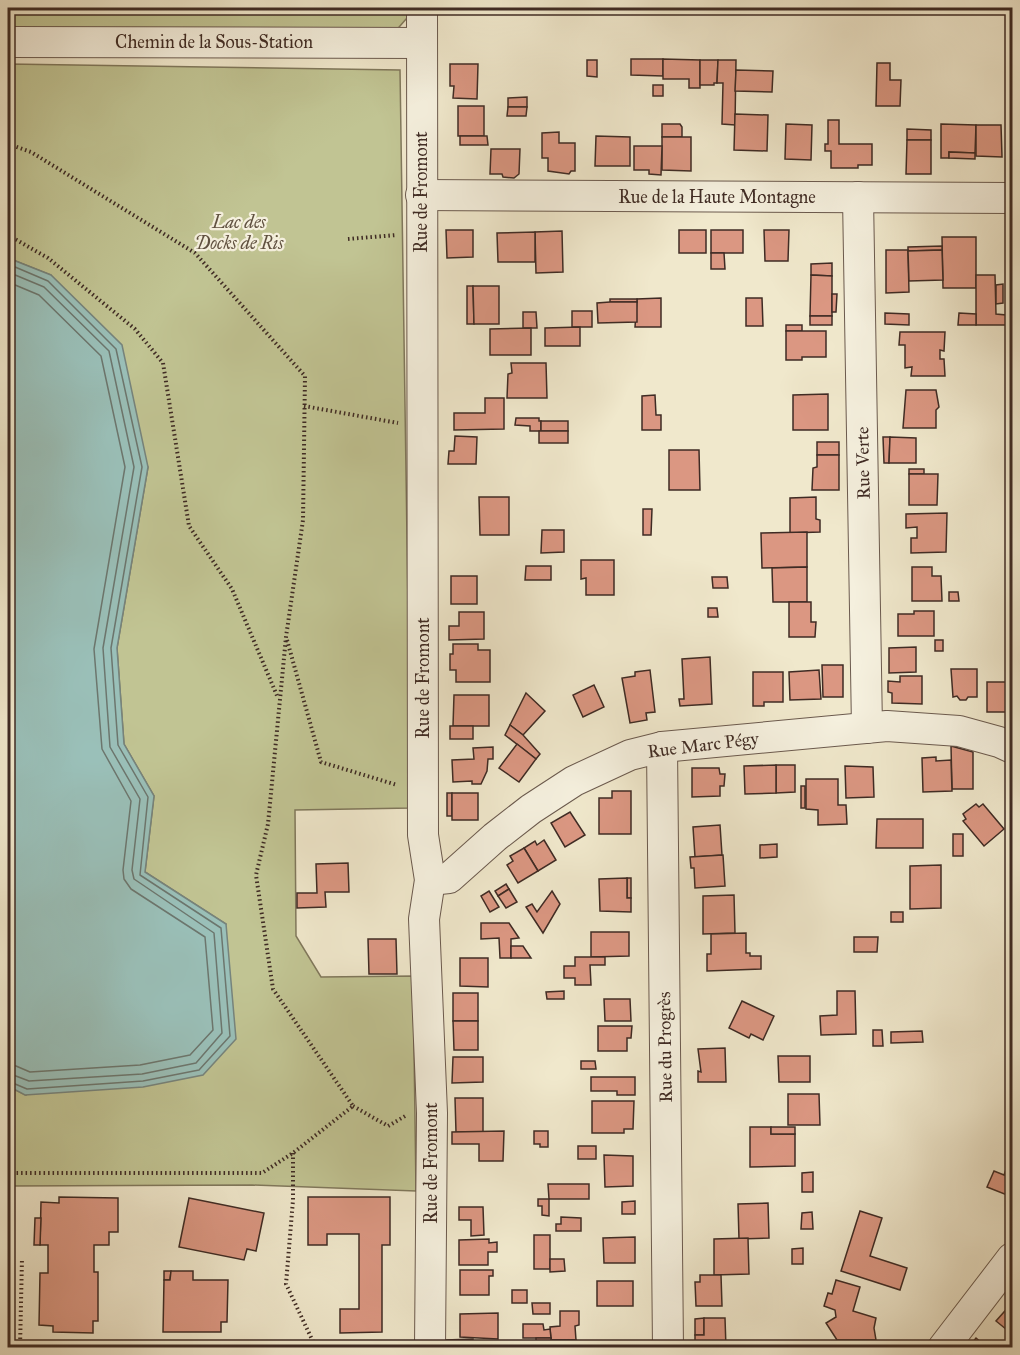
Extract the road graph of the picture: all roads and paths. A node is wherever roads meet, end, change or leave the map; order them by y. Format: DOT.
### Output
graph roads {
  1 [pos="422,8"];
  2 [pos="8,42"];
  3 [pos="421,44"];
  4 [pos="8,144"];
  5 [pos="421,195"];
  6 [pos="858,197"];
  7 [pos="1012,198"];
  8 [pos="8,235"];
  9 [pos="396,235"];
  10 [pos="348,238"];
  11 [pos="304,406"];
  12 [pos="398,423"];
  13 [pos="286,637"];
  14 [pos="279,701"];
  15 [pos="867,728"];
  16 [pos="662,747"];
  17 [pos="1012,748"];
  18 [pos="402,786"];
  19 [pos="430,880"];
  20 [pos="353,1106"];
  21 [pos="432,1113"];
  22 [pos="293,1153"];
  23 [pos="8,1173"];
  24 [pos="22,1258"];
  25 [pos="1012,1258"];
  26 [pos="20,1347"];
  27 [pos="316,1347"];
  28 [pos="430,1347"];
  29 [pos="668,1347"];
  30 [pos="943,1347"];
  1 -- 3 [label="street, Rue de Fromont"];
  2 -- 3 [label="street, Chemin de la Sous-Station"];
  3 -- 5 [label="street, Rue de Fromont"];
  4 -- 11 [label="path"];
  5 -- 6 [label="street, Rue de la Haute Montagne"];
  5 -- 19 [label="street, Rue de Fromont"];
  6 -- 7 [label="street, Rue de la Haute Montagne"];
  6 -- 15 [label="street, Rue Verte"];
  8 -- 14 [label="path"];
  9 -- 10 [label="path"];
  11 -- 12 [label="path"];
  11 -- 13 [label="path"];
  13 -- 14 [label="path"];
  13 -- 18 [label="path"];
  14 -- 20 [label="path"];
  15 -- 16 [label="street, Rue Marc Pégy"];
  15 -- 17 [label="street, Rue Marc Pégy"];
  16 -- 19 [label="street, Rue Marc Pégy"];
  16 -- 29 [label="street, Rue du Progrès"];
  19 -- 21 [label="street, Rue de Fromont"];
  20 -- 21 [label="path"];
  20 -- 22 [label="path"];
  21 -- 28 [label="street, Rue de Fromont"];
  22 -- 23 [label="path"];
  22 -- 27 [label="path"];
  24 -- 26 [label="path"];
  25 -- 30 [label="street"];
}
